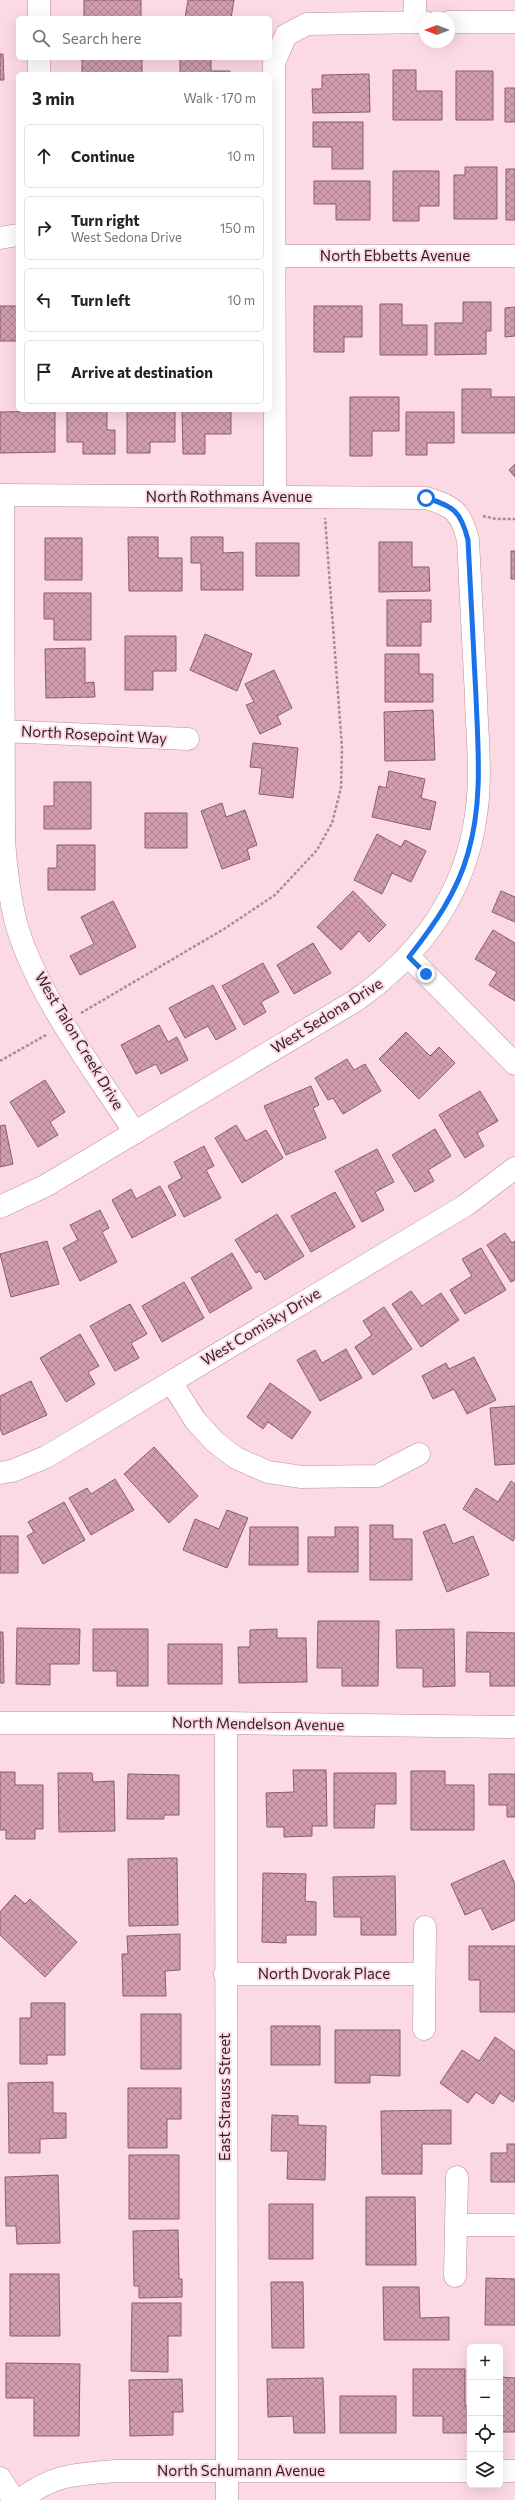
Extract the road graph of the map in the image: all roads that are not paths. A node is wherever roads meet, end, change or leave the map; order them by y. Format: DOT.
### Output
graph roads {
  1 [pos="39,0"];
  2 [pos="415,0"];
  3 [pos="39,16"];
  4 [pos="419,18"];
  5 [pos="419,22"];
  6 [pos="455,22"];
  7 [pos="515,22"];
  8 [pos="39,60"];
  9 [pos="39,72"];
  10 [pos="16,235"];
  11 [pos="0,238"];
  12 [pos="275,256"];
  13 [pos="515,256"];
  14 [pos="2,495"];
  15 [pos="275,497"];
  16 [pos="455,510"];
  17 [pos="2,731"];
  18 [pos="188,739"];
  19 [pos="8,922"];
  20 [pos="409,957"];
  21 [pos="515,1064"];
  22 [pos="135,1133"];
  23 [pos="515,1168"];
  24 [pos="0,1207"];
  25 [pos="171,1382"];
  26 [pos="419,1454"];
  27 [pos="0,1473"];
  28 [pos="0,1723"];
  29 [pos="226,1723"];
  30 [pos="515,1727"];
  31 [pos="425,1928"];
  32 [pos="225,1974"];
  33 [pos="424,1974"];
  34 [pos="424,2029"];
  35 [pos="457,2176"];
  36 [pos="456,2225"];
  37 [pos="515,2225"];
  38 [pos="455,2276"];
  39 [pos="227,2471"];
  40 [pos="467,2471"];
  41 [pos="503,2471"];
  42 [pos="515,2471"];
  43 [pos="0,2478"];
  44 [pos="14,2500"];
  45 [pos="19,2500"];
  46 [pos="227,2500"];
  1 -- 3 [label="street"];
  2 -- 4 [label="street"];
  5 -- 12 [label="street"];
  6 -- 7 [label="street"];
  8 -- 9 [label="street"];
  10 -- 11 [label="street"];
  12 -- 13 [label="street, North Ebbetts Avenue"];
  12 -- 15 [label="street"];
  14 -- 15 [label="street, North Rothmans Avenue"];
  14 -- 17 [label="street, West Talon Creek Drive"];
  15 -- 16 [label="street, North Rothmans Avenue"];
  16 -- 20 [label="street, West Sedona Drive"];
  17 -- 18 [label="street, North Rosepoint Way"];
  17 -- 19 [label="street, West Talon Creek Drive"];
  19 -- 22 [label="street, West Talon Creek Drive"];
  20 -- 21 [label="street"];
  20 -- 22 [label="street, West Sedona Drive"];
  22 -- 24 [label="street, West Sedona Drive"];
  23 -- 25 [label="street, West Comisky Drive"];
  25 -- 26 [label="street"];
  25 -- 27 [label="street, West Comisky Drive"];
  28 -- 29 [label="street, North Mendelson Avenue"];
  29 -- 30 [label="street, North Mendelson Avenue"];
  29 -- 32 [label="street, East Strauss Street"];
  31 -- 33 [label="street"];
  32 -- 33 [label="street, North Dvorak Place"];
  32 -- 39 [label="street, East Strauss Street"];
  33 -- 34 [label="street"];
  35 -- 36 [label="street"];
  36 -- 37 [label="street"];
  36 -- 38 [label="street"];
  39 -- 40 [label="street, North Schumann Avenue"];
  39 -- 45 [label="street, North Schumann Avenue"];
  39 -- 46 [label="street, East Strauss Street"];
  41 -- 42 [label="street"];
  43 -- 44 [label="street"];
}
